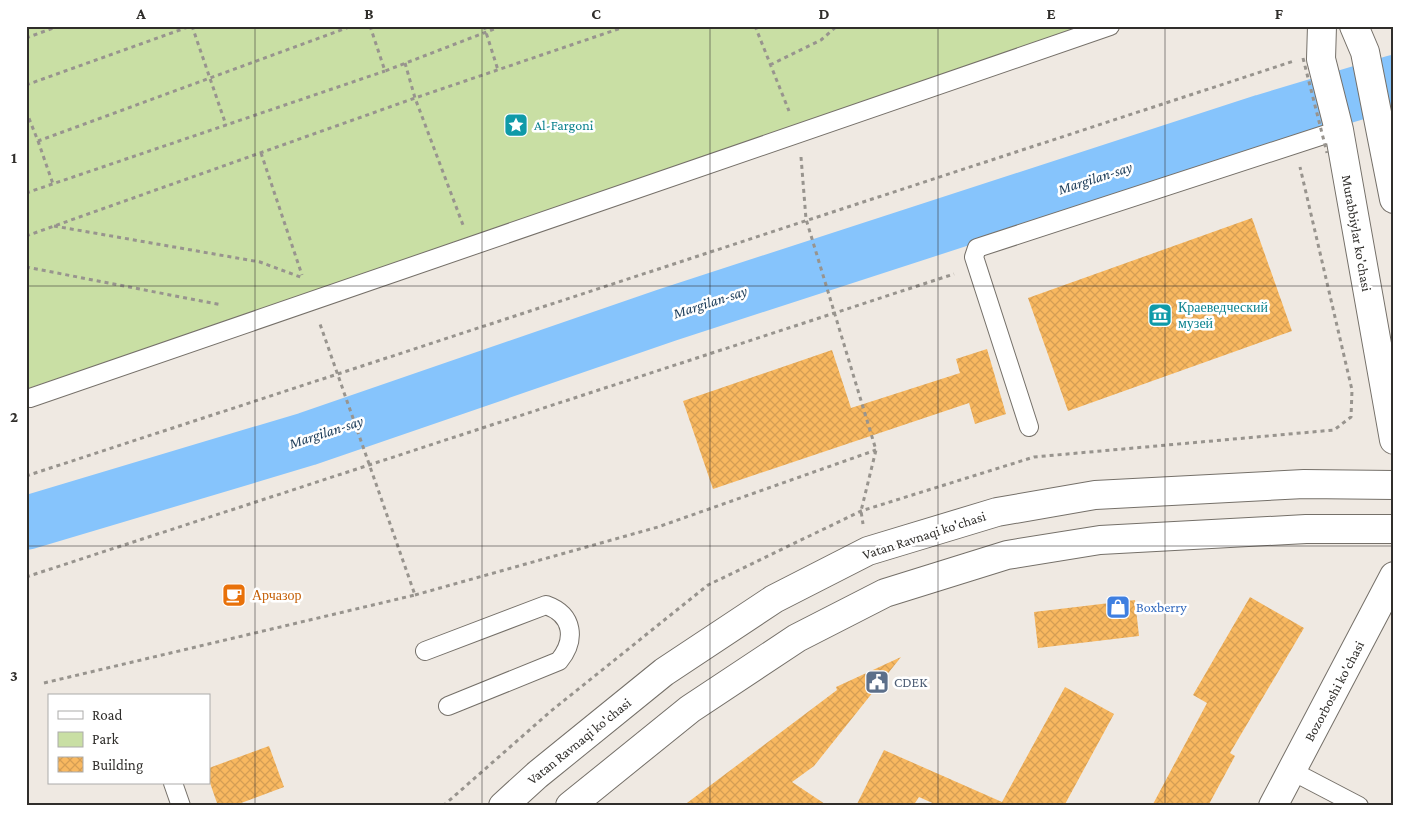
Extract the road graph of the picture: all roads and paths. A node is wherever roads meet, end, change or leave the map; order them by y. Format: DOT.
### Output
graph roads {
  1 [pos="60,26"];
  2 [pos="192,26"];
  3 [pos="352,26"];
  4 [pos="370,26"];
  5 [pos="484,26"];
  6 [pos="502,26"];
  7 [pos="627,26"];
  8 [pos="755,26"];
  9 [pos="837,26"];
  10 [pos="1110,26"];
  11 [pos="1322,26"];
  12 [pos="1354,26"];
  13 [pos="486,31"];
  14 [pos="26,38"];
  15 [pos="1312,58"];
  16 [pos="405,64"];
  17 [pos="770,65"];
  18 [pos="498,70"];
  19 [pos="385,71"];
  20 [pos="210,79"];
  21 [pos="26,85"];
  22 [pos="415,98"];
  23 [pos="26,110"];
  24 [pos="226,125"];
  25 [pos="1384,128"];
  26 [pos="799,133"];
  27 [pos="1329,139"];
  28 [pos="38,141"];
  29 [pos="261,153"];
  30 [pos="1299,163"];
  31 [pos="53,184"];
  32 [pos="26,193"];
  33 [pos="1394,200"];
  34 [pos="806,219"];
  35 [pos="54,226"];
  36 [pos="26,236"];
  37 [pos="471,246"];
  38 [pos="977,266"];
  39 [pos="26,267"];
  40 [pos="302,276"];
  41 [pos="312,301"];
  42 [pos="834,312"];
  43 [pos="267,316"];
  44 [pos="340,373"];
  45 [pos="30,398"];
  46 [pos="1029,427"];
  47 [pos="1394,440"];
  48 [pos="876,450"];
  49 [pos="370,466"];
  50 [pos="26,476"];
  51 [pos="1394,485"];
  52 [pos="860,511"];
  53 [pos="1394,529"];
  54 [pos="868,551"];
  55 [pos="1394,576"];
  56 [pos="26,577"];
  57 [pos="415,595"];
  58 [pos="424,651"];
  59 [pos="44,683"];
  60 [pos="448,706"];
  61 [pos="1292,771"];
  62 [pos="173,784"];
  63 [pos="181,806"];
  64 [pos="443,806"];
  65 [pos="503,806"];
  66 [pos="570,806"];
  67 [pos="1273,806"];
  68 [pos="1360,806"];
  1 -- 14 [label="path"];
  2 -- 20 [label="path"];
  2 -- 21 [label="path"];
  3 -- 20 [label="path"];
  4 -- 19 [label="path"];
  5 -- 13 [label="path"];
  6 -- 13 [label="path"];
  7 -- 18 [label="path"];
  8 -- 17 [label="path"];
  9 -- 17 [label="path"];
  10 -- 26 [label="lane"];
  11 -- 15 [label="main road, Murabbiylar ko'chasi"];
  12 -- 25 [label="main road"];
  13 -- 16 [label="path"];
  13 -- 18 [label="path"];
  15 -- 27 [label="main road, Murabbiylar ko'chasi"];
  15 -- 27 [label="path, bridge"];
  15 -- 34 [label="path"];
  16 -- 19 [label="path"];
  16 -- 22 [label="path"];
  17 -- 26 [label="path"];
  18 -- 22 [label="path"];
  19 -- 24 [label="path"];
  20 -- 24 [label="path"];
  20 -- 28 [label="path"];
  22 -- 29 [label="path"];
  22 -- 37 [label="path"];
  23 -- 28 [label="path"];
  24 -- 31 [label="path"];
  25 -- 33 [label="main road"];
  26 -- 34 [label="path"];
  26 -- 37 [label="lane"];
  27 -- 38 [label="lane"];
  27 -- 47 [label="main road, Murabbiylar ko'chasi"];
  28 -- 31 [label="path"];
  29 -- 35 [label="path"];
  29 -- 40 [label="path"];
  30 -- 52 [label="path"];
  31 -- 32 [label="path"];
  34 -- 42 [label="path"];
  34 -- 44 [label="path"];
  35 -- 36 [label="path"];
  35 -- 40 [label="path"];
  37 -- 41 [label="lane"];
  38 -- 42 [label="path"];
  38 -- 46 [label="lane"];
  39 -- 43 [label="path"];
  40 -- 41 [label="path"];
  41 -- 43 [label="lane"];
  41 -- 44 [label="path"];
  42 -- 48 [label="path"];
  42 -- 49 [label="path"];
  43 -- 45 [label="lane"];
  44 -- 49 [label="path"];
  44 -- 50 [label="path"];
  48 -- 52 [label="path"];
  48 -- 57 [label="path"];
  49 -- 56 [label="path"];
  49 -- 57 [label="path"];
  51 -- 54 [label="main road, Vatan Ravnaqi ko'chasi"];
  52 -- 54 [label="path"];
  52 -- 64 [label="path"];
  53 -- 66 [label="main road"];
  54 -- 65 [label="main road, Vatan Ravnaqi ko'chasi"];
  55 -- 61 [label="main road, Bozorboshi ko'chasi"];
  57 -- 59 [label="path"];
  58 -- 60 [label="lane"];
  61 -- 67 [label="main road, Bozorboshi ko'chasi"];
  61 -- 68 [label="lane"];
  62 -- 63 [label="lane"];
}
